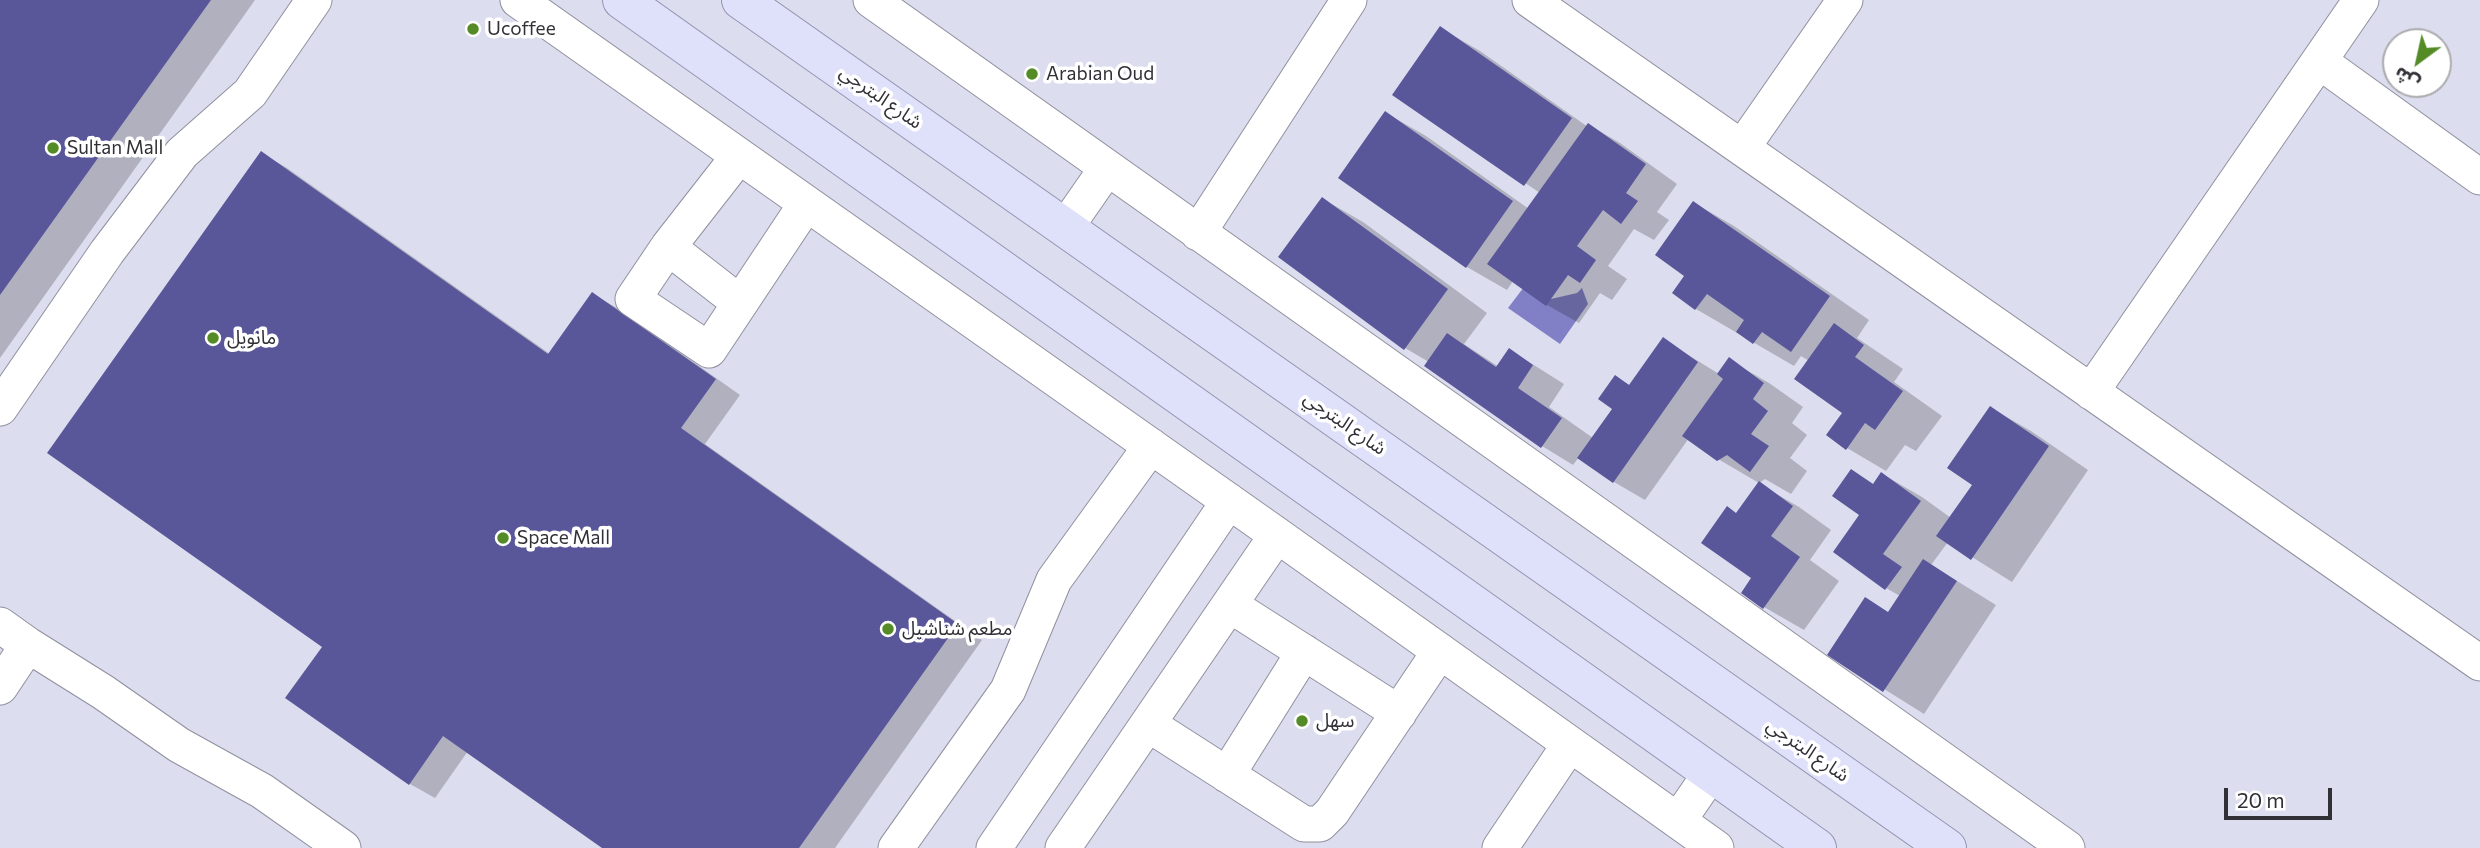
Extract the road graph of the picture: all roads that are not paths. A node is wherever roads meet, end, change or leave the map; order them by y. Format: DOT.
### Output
graph roads {
  1 [pos="314,0"];
  2 [pos="622,0"];
  3 [pos="741,0"];
  4 [pos="1349,0"];
  5 [pos="1531,0"];
  6 [pos="1845,0"];
  7 [pos="2361,0"];
  8 [pos="527,3"];
  9 [pos="881,3"];
  10 [pos="2319,61"];
  11 [pos="1742,148"];
  12 [pos="739,156"];
  13 [pos="1107,168"];
  14 [pos="2480,177"];
  15 [pos="806,204"];
  16 [pos="1066,227"];
  17 [pos="1198,233"];
  18 [pos="668,247"];
  19 [pos="740,303"];
  20 [pos="2091,392"];
  21 [pos="0,408"];
  22 [pos="1151,446"];
  23 [pos="1229,501"];
  24 [pos="1277,535"];
  25 [pos="1230,605"];
  26 [pos="14,635"];
  27 [pos="1440,651"];
  28 [pos="1304,652"];
  29 [pos="2480,663"];
  30 [pos="0,687"];
  31 [pos="1399,713"];
  32 [pos="1148,724"];
  33 [pos="1570,744"];
  34 [pos="1711,773"];
  35 [pos="1227,775"];
  36 [pos="1678,821"];
  37 [pos="343,848"];
  38 [pos="896,848"];
  39 [pos="994,848"];
  40 [pos="1063,848"];
  41 [pos="1500,848"];
  42 [pos="1716,848"];
  43 [pos="1817,848"];
  44 [pos="1947,848"];
  45 [pos="2067,848"];
  1 -- 21 [label="street"];
  2 -- 34 [label="main road"];
  3 -- 16 [label="main road, شارع البترجي"];
  4 -- 17 [label="street"];
  5 -- 11 [label="street"];
  6 -- 11 [label="street"];
  7 -- 10 [label="street"];
  8 -- 12 [label="street"];
  9 -- 13 [label="street"];
  10 -- 14 [label="street"];
  10 -- 20 [label="street"];
  11 -- 20 [label="street"];
  12 -- 15 [label="street"];
  12 -- 18 [label="street"];
  13 -- 16 [label="street"];
  13 -- 17 [label="street"];
  15 -- 19 [label="street"];
  15 -- 22 [label="street"];
  16 -- 44 [label="main road, شارع البترجي"];
  17 -- 45 [label="street"];
  18 -- 19 [label="street"];
  18 -- 19 [label="street"];
  20 -- 29 [label="street"];
  22 -- 23 [label="street"];
  22 -- 38 [label="street"];
  23 -- 24 [label="street"];
  23 -- 39 [label="street"];
  24 -- 25 [label="street"];
  24 -- 27 [label="street"];
  25 -- 28 [label="street"];
  25 -- 32 [label="street"];
  26 -- 30 [label="street"];
  26 -- 37 [label="street"];
  27 -- 31 [label="street"];
  27 -- 33 [label="street"];
  28 -- 31 [label="street"];
  28 -- 35 [label="street"];
  31 -- 35 [label="street"];
  32 -- 35 [label="street"];
  32 -- 40 [label="street"];
  33 -- 36 [label="street"];
  33 -- 41 [label="street"];
  34 -- 36 [label="street"];
  34 -- 43 [label="main road"];
  36 -- 42 [label="street"];
}
